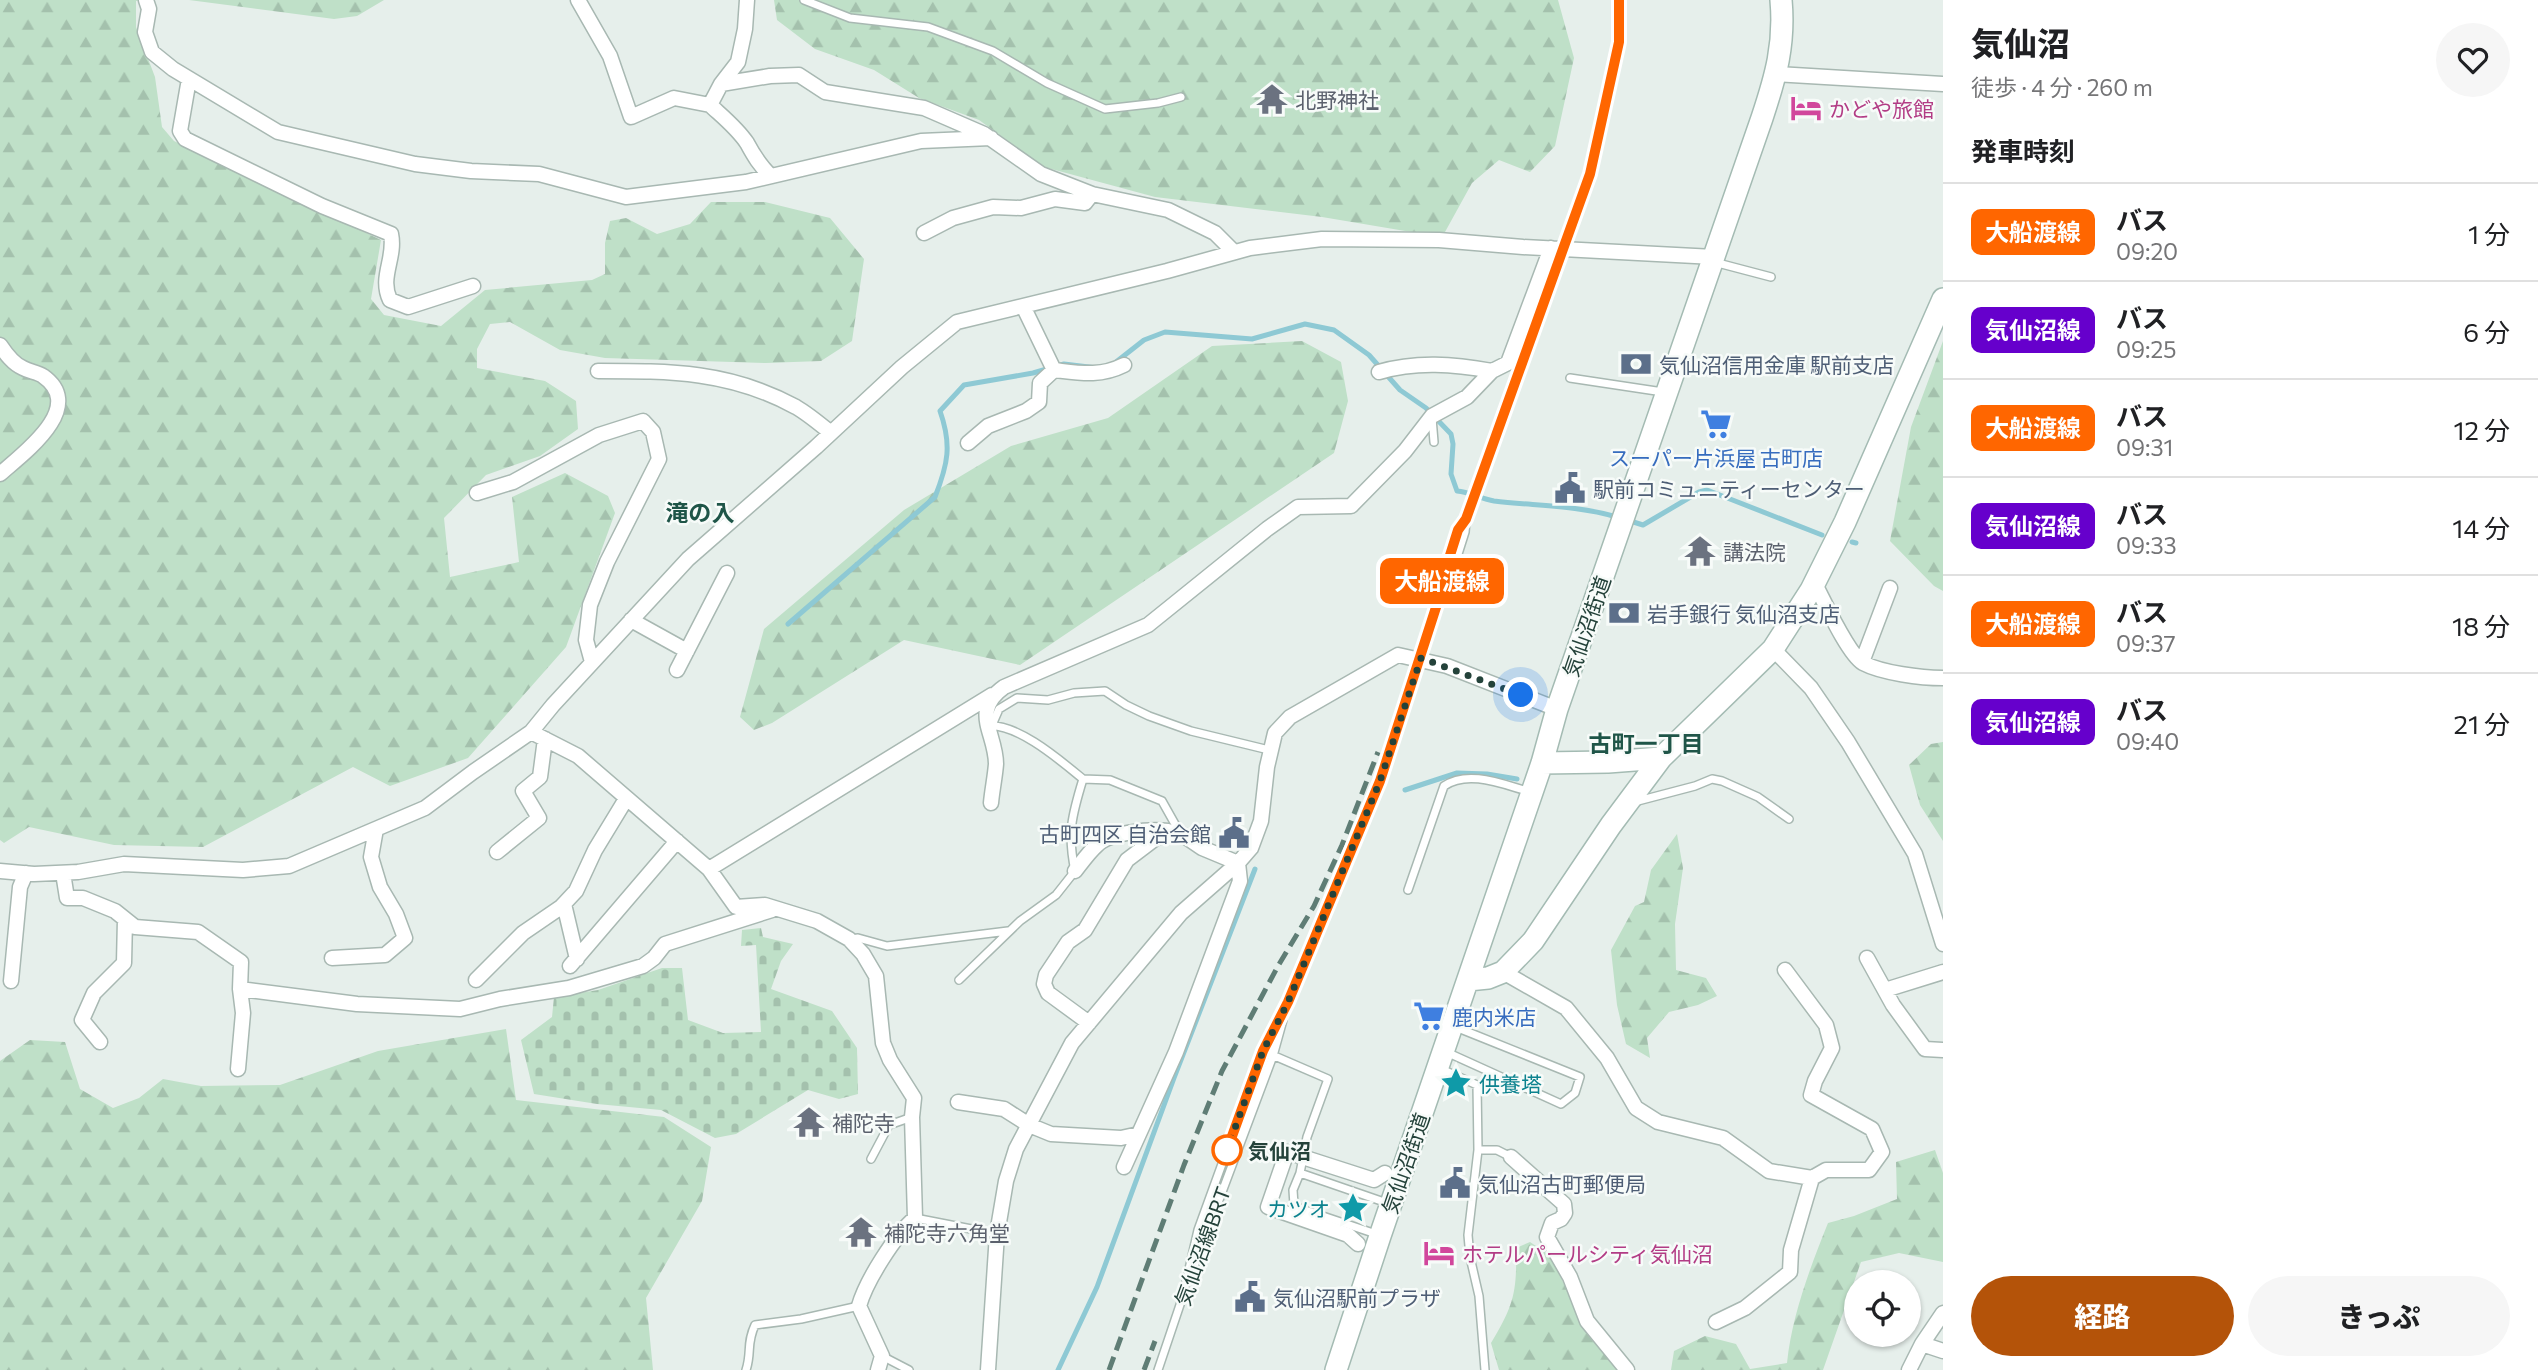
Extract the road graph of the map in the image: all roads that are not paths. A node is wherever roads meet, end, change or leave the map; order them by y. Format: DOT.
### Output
graph roads {
  1 [pos="146,0"];
  2 [pos="578,0"];
  3 [pos="747,0"];
  4 [pos="804,0"];
  5 [pos="1619,0"];
  6 [pos="1781,0"];
  7 [pos="1776,74"];
  8 [pos="190,79"];
  9 [pos="721,84"];
  10 [pos="1943,84"];
  11 [pos="1181,97"];
  12 [pos="710,105"];
  13 [pos="991,138"];
  14 [pos="771,176"];
  15 [pos="1092,194"];
  16 [pos="924,233"];
  17 [pos="1557,248"];
  18 [pos="1234,253"];
  19 [pos="1714,259"];
  20 [pos="1771,277"];
  21 [pos="473,286"];
  22 [pos="1943,299"];
  23 [pos="1023,306"];
  24 [pos="0,345"];
  25 [pos="1124,365"];
  26 [pos="1052,367"];
  27 [pos="598,371"];
  28 [pos="1492,371"];
  29 [pos="1379,372"];
  30 [pos="1570,378"];
  31 [pos="1667,393"];
  32 [pos="1437,412"];
  33 [pos="831,433"];
  34 [pos="1434,442"];
  35 [pos="968,443"];
  36 [pos="0,474"];
  37 [pos="477,493"];
  38 [pos="727,573"];
  39 [pos="1815,584"];
  40 [pos="1890,588"];
  41 [pos="631,620"];
  42 [pos="1773,649"];
  43 [pos="687,651"];
  44 [pos="1421,658"];
  45 [pos="592,662"];
  46 [pos="1862,662"];
  47 [pos="677,670"];
  48 [pos="1943,678"];
  49 [pos="992,695"];
  50 [pos="1557,709"];
  51 [pos="989,726"];
  52 [pos="538,735"];
  53 [pos="1269,750"];
  54 [pos="1661,758"];
  55 [pos="1542,763"];
  56 [pos="1083,779"];
  57 [pos="1532,793"];
  58 [pos="626,799"];
  59 [pos="991,803"];
  60 [pos="1626,804"];
  61 [pos="1789,819"];
  62 [pos="376,829"];
  63 [pos="1180,833"];
  64 [pos="677,841"];
  65 [pos="497,852"];
  66 [pos="1238,863"];
  67 [pos="709,869"];
  68 [pos="1074,870"];
  69 [pos="0,871"];
  70 [pos="26,873"];
  71 [pos="63,873"];
  72 [pos="1408,890"];
  73 [pos="564,904"];
  74 [pos="776,908"];
  75 [pos="125,919"];
  76 [pos="1009,931"];
  77 [pos="849,939"];
  78 [pos="1943,944"];
  79 [pos="332,958"];
  80 [pos="1867,958"];
  81 [pos="1785,970"];
  82 [pos="1503,972"];
  83 [pos="1943,972"];
  84 [pos="476,980"];
  85 [pos="959,980"];
  86 [pos="1468,980"];
  87 [pos="11,981"];
  88 [pos="240,989"];
  89 [pos="1885,990"];
  90 [pos="1288,1002"];
  91 [pos="1089,1023"];
  92 [pos="1452,1026"];
  93 [pos="100,1042"];
  94 [pos="1943,1050"];
  95 [pos="1263,1051"];
  96 [pos="1273,1056"];
  97 [pos="1441,1059"];
  98 [pos="238,1069"];
  99 [pos="958,1102"];
  100 [pos="912,1117"];
  101 [pos="1029,1125"];
  102 [pos="1139,1134"];
  103 [pos="1478,1150"];
  104 [pos="1511,1157"];
  105 [pos="1303,1158"];
  106 [pos="871,1159"];
  107 [pos="1124,1167"];
  108 [pos="1300,1173"];
  109 [pos="1385,1173"];
  110 [pos="1812,1178"];
  111 [pos="1391,1204"];
  112 [pos="915,1218"];
  113 [pos="998,1234"];
  114 [pos="1380,1236"];
  115 [pos="1358,1244"];
  116 [pos="1183,1295"];
  117 [pos="859,1306"];
  118 [pos="1943,1313"];
  119 [pos="1716,1322"];
  120 [pos="1922,1344"];
  121 [pos="1943,1351"];
  122 [pos="880,1363"];
  123 [pos="746,1370"];
  124 [pos="909,1370"];
  125 [pos="988,1370"];
  126 [pos="1158,1370"];
  127 [pos="1336,1370"];
  128 [pos="1485,1370"];
  129 [pos="1627,1370"];
  130 [pos="1909,1370"];
  1 -- 8 [label="street"];
  2 -- 12 [label="street"];
  3 -- 9 [label="street"];
  4 -- 11 [label="lane"];
  5 -- 17 [label="lane"];
  6 -- 7 [label="street, 気仙沼街道"];
  7 -- 10 [label="street"];
  7 -- 19 [label="street, 気仙沼街道"];
  8 -- 14 [label="street"];
  8 -- 21 [label="street"];
  9 -- 12 [label="street"];
  9 -- 13 [label="street"];
  12 -- 14 [label="street"];
  13 -- 14 [label="street"];
  13 -- 15 [label="street"];
  15 -- 16 [label="street"];
  15 -- 18 [label="street"];
  17 -- 18 [label="street"];
  17 -- 19 [label="street"];
  17 -- 28 [label="street"];
  17 -- 44 [label="lane"];
  18 -- 23 [label="street"];
  19 -- 20 [label="lane"];
  19 -- 31 [label="street, 気仙沼街道"];
  22 -- 39 [label="street"];
  23 -- 26 [label="street"];
  23 -- 33 [label="street"];
  24 -- 36 [label="street"];
  25 -- 26 [label="street"];
  26 -- 35 [label="street"];
  27 -- 33 [label="street"];
  28 -- 29 [label="street"];
  28 -- 32 [label="street"];
  30 -- 31 [label="lane"];
  31 -- 50 [label="street, 気仙沼街道"];
  32 -- 34 [label="lane"];
  32 -- 49 [label="street"];
  33 -- 41 [label="street"];
  37 -- 45 [label="street"];
  38 -- 43 [label="street"];
  39 -- 42 [label="street"];
  39 -- 46 [label="street"];
  40 -- 46 [label="street"];
  41 -- 43 [label="street"];
  41 -- 45 [label="street"];
  42 -- 54 [label="street"];
  42 -- 78 [label="street"];
  43 -- 47 [label="street"];
  44 -- 50 [label="street"];
  44 -- 53 [label="street"];
  44 -- 90 [label="lane"];
  45 -- 52 [label="street"];
  46 -- 48 [label="street"];
  49 -- 51 [label="street"];
  49 -- 67 [label="street"];
  50 -- 55 [label="street, 気仙沼街道"];
  51 -- 53 [label="lane"];
  51 -- 56 [label="lane"];
  51 -- 59 [label="street"];
  52 -- 58 [label="street"];
  52 -- 62 [label="street"];
  52 -- 65 [label="street"];
  53 -- 66 [label="street"];
  54 -- 55 [label="street"];
  54 -- 60 [label="street"];
  55 -- 57 [label="street, 気仙沼街道"];
  56 -- 63 [label="lane"];
  56 -- 68 [label="lane"];
  57 -- 72 [label="lane"];
  57 -- 86 [label="street, 気仙沼街道"];
  58 -- 64 [label="street"];
  58 -- 73 [label="street"];
  60 -- 61 [label="lane"];
  60 -- 82 [label="street"];
  62 -- 71 [label="street"];
  62 -- 79 [label="street"];
  63 -- 66 [label="street"];
  63 -- 68 [label="street"];
  63 -- 91 [label="street"];
  64 -- 67 [label="street"];
  64 -- 73 [label="street"];
  66 -- 91 [label="street"];
  66 -- 102 [label="street"];
  67 -- 74 [label="street"];
  68 -- 76 [label="lane"];
  69 -- 70 [label="street"];
  70 -- 71 [label="street"];
  70 -- 87 [label="street"];
  71 -- 75 [label="street"];
  73 -- 84 [label="street"];
  74 -- 77 [label="street"];
  74 -- 88 [label="street"];
  75 -- 88 [label="street"];
  75 -- 93 [label="street"];
  76 -- 77 [label="lane"];
  76 -- 85 [label="lane"];
  77 -- 100 [label="street"];
  80 -- 89 [label="street"];
  81 -- 110 [label="street"];
  82 -- 86 [label="street"];
  82 -- 110 [label="street"];
  83 -- 89 [label="street"];
  86 -- 92 [label="street, 気仙沼街道"];
  88 -- 98 [label="street"];
  89 -- 94 [label="street"];
  90 -- 95 [label="lane"];
  90 -- 96 [label="lane, 気仙沼線BRT"];
  91 -- 101 [label="street"];
  92 -- 97 [label="street, 気仙沼街道"];
  92 -- 97 [label="lane"];
  95 -- 96 [label="lane"];
  95 -- 116 [label="lane"];
  96 -- 105 [label="lane"];
  96 -- 116 [label="lane, 気仙沼線BRT"];
  97 -- 103 [label="lane"];
  97 -- 111 [label="street, 気仙沼街道"];
  99 -- 101 [label="street"];
  100 -- 106 [label="lane"];
  100 -- 112 [label="street"];
  101 -- 102 [label="street"];
  101 -- 113 [label="street"];
  102 -- 107 [label="street"];
  103 -- 104 [label="lane"];
  103 -- 128 [label="lane"];
  104 -- 129 [label="street"];
  105 -- 108 [label="lane"];
  105 -- 109 [label="street"];
  105 -- 115 [label="street"];
  108 -- 111 [label="lane"];
  108 -- 114 [label="lane"];
  110 -- 119 [label="street"];
  111 -- 114 [label="street, 気仙沼街道"];
  112 -- 113 [label="lane"];
  112 -- 117 [label="street"];
  113 -- 125 [label="street"];
  114 -- 127 [label="street, 気仙沼街道"];
  116 -- 126 [label="lane, 気仙沼線BRT"];
  117 -- 122 [label="street"];
  117 -- 123 [label="lane"];
  118 -- 120 [label="street"];
  120 -- 121 [label="street"];
  120 -- 130 [label="street"];
  122 -- 124 [label="lane"];
}
